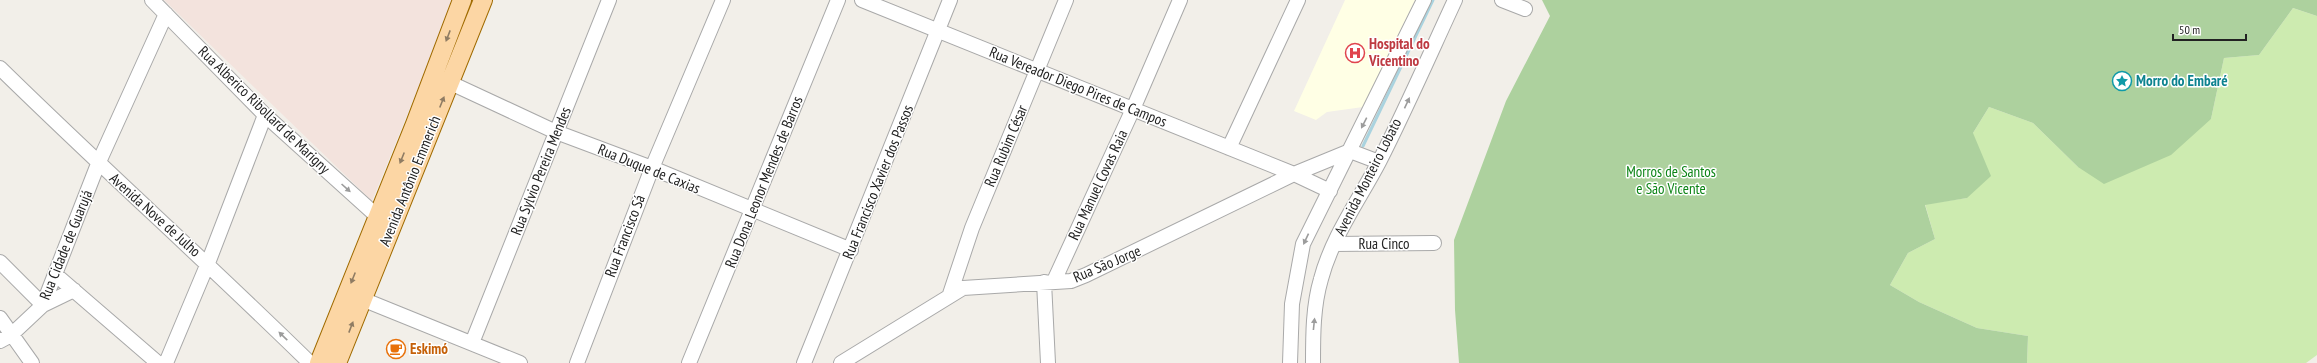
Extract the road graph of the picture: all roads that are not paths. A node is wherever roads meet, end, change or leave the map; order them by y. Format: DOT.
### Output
graph roads {
  1 [pos="152,0"];
  2 [pos="462,0"];
  3 [pos="483,0"];
  4 [pos="610,0"];
  5 [pos="723,0"];
  6 [pos="838,0"];
  7 [pos="862,0"];
  8 [pos="950,0"];
  9 [pos="1066,0"];
  10 [pos="1180,0"];
  11 [pos="1298,0"];
  12 [pos="1424,0"];
  13 [pos="1455,0"];
  14 [pos="1502,0"];
  15 [pos="1525,9"];
  16 [pos="166,14"];
  17 [pos="938,30"];
  18 [pos="0,68"];
  19 [pos="1037,70"];
  20 [pos="434,74"];
  21 [pos="449,84"];
  22 [pos="1133,109"];
  23 [pos="265,115"];
  24 [pos="556,132"];
  25 [pos="1230,148"];
  26 [pos="1351,151"];
  27 [pos="1376,161"];
  28 [pos="98,164"];
  29 [pos="652,168"];
  30 [pos="1294,174"];
  31 [pos="1330,191"];
  32 [pos="752,211"];
  33 [pos="378,217"];
  34 [pos="1434,243"];
  35 [pos="1334,244"];
  36 [pos="851,250"];
  37 [pos="0,262"];
  38 [pos="208,263"];
  39 [pos="56,275"];
  40 [pos="1049,282"];
  41 [pos="74,290"];
  42 [pos="950,294"];
  43 [pos="362,299"];
  44 [pos="43,305"];
  45 [pos="0,318"];
  46 [pos="5,338"];
  47 [pos="472,343"];
  48 [pos="32,363"];
  49 [pos="158,363"];
  50 [pos="166,363"];
  51 [pos="310,363"];
  52 [pos="319,363"];
  53 [pos="337,363"];
  54 [pos="520,363"];
  55 [pos="577,363"];
  56 [pos="689,363"];
  57 [pos="804,363"];
  58 [pos="841,363"];
  59 [pos="1048,363"];
  60 [pos="1290,363"];
  61 [pos="1313,363"];
  1 -- 16 [label="street, Rua Alberico Ribollard de Marigny"];
  2 -- 20 [label="main road, Avenida Antônio Emmerich, one-way"];
  3 -- 21 [label="main road, Avenida Antônio Emmerich"];
  4 -- 24 [label="street, Rua Sylvio Pereira Mendes"];
  5 -- 29 [label="street, Rua Francisco Sá"];
  6 -- 32 [label="street, Rua Dona Leonor Mendes de Barros"];
  7 -- 17 [label="street, Rua Vereador Diego Pires de Campos"];
  8 -- 17 [label="street, Rua Francisco Xavier dos Passos"];
  9 -- 19 [label="street, Rua Rubim César"];
  10 -- 22 [label="street, Rua Manuel Covas Raia"];
  11 -- 25 [label="street"];
  12 -- 26 [label="street, Avenida Monteiro Lobato, one-way"];
  27 -- 13 [label="street, Avenida Monteiro Lobato, one-way"];
  14 -- 15 [label="street"];
  16 -- 23 [label="street, Rua Alberico Ribollard de Marigny"];
  16 -- 28 [label="street, Rua Cidade de Guarujá"];
  17 -- 19 [label="street, Rua Vereador Diego Pires de Campos"];
  17 -- 36 [label="street, Rua Francisco Xavier dos Passos"];
  18 -- 28 [label="street, Avenida Nove de Julho"];
  19 -- 22 [label="street, Rua Vereador Diego Pires de Campos"];
  19 -- 42 [label="street, Rua Rubim César"];
  20 -- 21 [label="street, Rua Duque de Caxias"];
  20 -- 33 [label="main road, Avenida Antônio Emmerich, one-way"];
  21 -- 24 [label="street, Rua Duque de Caxias"];
  43 -- 21 [label="main road, Avenida Antônio Emmerich, one-way"];
  22 -- 25 [label="street, Rua Vereador Diego Pires de Campos"];
  22 -- 40 [label="street, Rua Manuel Covas Raia"];
  23 -- 33 [label="street, Rua Alberico Ribollard de Marigny, one-way"];
  23 -- 38 [label="street"];
  24 -- 29 [label="street, Rua Duque de Caxias"];
  24 -- 47 [label="street, Rua Sylvio Pereira Mendes"];
  25 -- 30 [label="street, Rua Vereador Diego Pires de Campos"];
  26 -- 27 [label="street"];
  26 -- 30 [label="street, Rua São Jorge"];
  26 -- 31 [label="street, Avenida Monteiro Lobato"];
  27 -- 35 [label="street, Avenida Monteiro Lobato"];
  28 -- 38 [label="street, Avenida Nove de Julho"];
  28 -- 39 [label="street, Rua Cidade de Guarujá"];
  29 -- 32 [label="street, Rua Duque de Caxias"];
  29 -- 55 [label="street, Rua Francisco Sá"];
  30 -- 31 [label="street, Rua Vereador Diego Pires de Campos"];
  30 -- 40 [label="street, Rua São Jorge"];
  31 -- 60 [label="street, Avenida Monteiro Lobato, one-way"];
  32 -- 36 [label="street, Rua Duque de Caxias"];
  32 -- 56 [label="street, Rua Dona Leonor Mendes de Barros"];
  33 -- 52 [label="main road, Avenida Antônio Emmerich, one-way"];
  34 -- 35 [label="street, Rua Cinco"];
  61 -- 35 [label="street, Avenida Monteiro Lobato, one-way"];
  36 -- 57 [label="street, Rua Francisco Xavier dos Passos"];
  37 -- 44 [label="street"];
  38 -- 50 [label="street"];
  51 -- 38 [label="street, Avenida Nove de Julho, one-way"];
  39 -- 41 [label="street"];
  39 -- 44 [label="street, Rua Cidade de Guarujá"];
  40 -- 42 [label="street, Rua São Jorge"];
  40 -- 59 [label="street"];
  41 -- 44 [label="street"];
  41 -- 49 [label="street"];
  42 -- 58 [label="street, Rua São Jorge"];
  43 -- 47 [label="street"];
  53 -- 43 [label="main road, Avenida Antônio Emmerich, one-way"];
  44 -- 46 [label="street, Rua Cidade de Guarujá"];
  45 -- 46 [label="street"];
  46 -- 48 [label="street"];
  47 -- 54 [label="street"];
}
